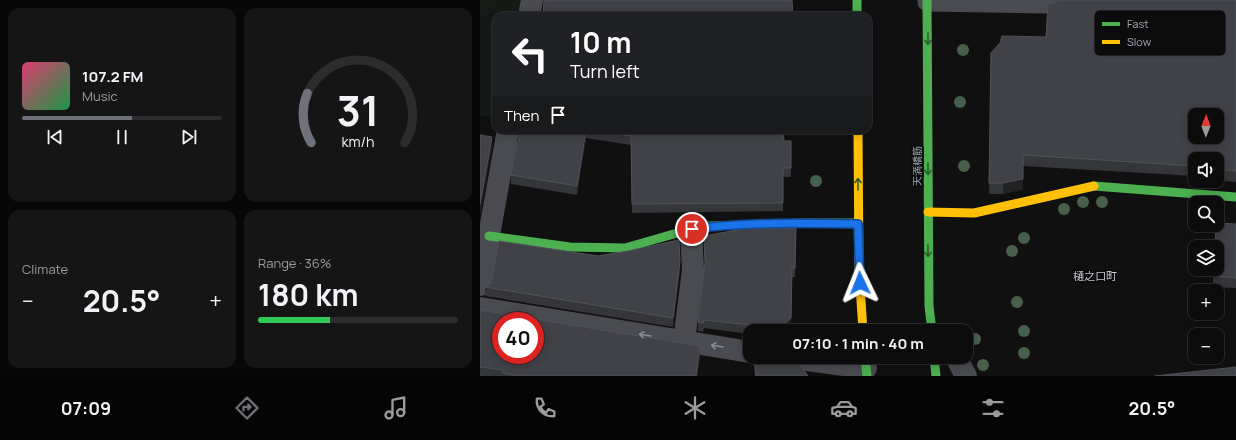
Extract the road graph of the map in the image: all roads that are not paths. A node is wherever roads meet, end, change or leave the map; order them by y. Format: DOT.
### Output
graph roads {
  1 [pos="532,0"];
  2 [pos="857,0"];
  3 [pos="927,1"];
  4 [pos="1048,4"];
  5 [pos="530,12"];
  6 [pos="857,12"];
  7 [pos="507,134"];
  8 [pos="858,134"];
  9 [pos="1236,197"];
  10 [pos="928,212"];
  11 [pos="858,224"];
  12 [pos="692,229"];
  13 [pos="489,236"];
  14 [pos="480,286"];
  15 [pos="929,306"];
  16 [pos="480,308"];
  17 [pos="863,324"];
  18 [pos="931,324"];
  19 [pos="938,324"];
  20 [pos="684,341"];
  21 [pos="743,351"];
  22 [pos="842,364"];
  23 [pos="935,364"];
  24 [pos="960,364"];
  25 [pos="866,367"];
  26 [pos="936,376"];
  27 [pos="966,376"];
  1 -- 5 [label="street"];
  2 -- 6 [label="street"];
  3 -- 4 [label="lane"];
  3 -- 10 [label="street, 天満橋筋, one-way"];
  7 -- 13 [label="street"];
  11 -- 8 [label="street, one-way"];
  9 -- 10 [label="street"];
  10 -- 15 [label="street, 天満橋筋, one-way"];
  11 -- 12 [label="street"];
  11 -- 17 [label="street"];
  12 -- 13 [label="street"];
  12 -- 20 [label="street"];
  13 -- 14 [label="street"];
  15 -- 18 [label="street, 天満橋筋"];
  15 -- 19 [label="street"];
  20 -- 16 [label="street, one-way"];
  21 -- 20 [label="street, one-way"];
  22 -- 25 [label="street"];
  23 -- 26 [label="street"];
  24 -- 27 [label="street"];
}
